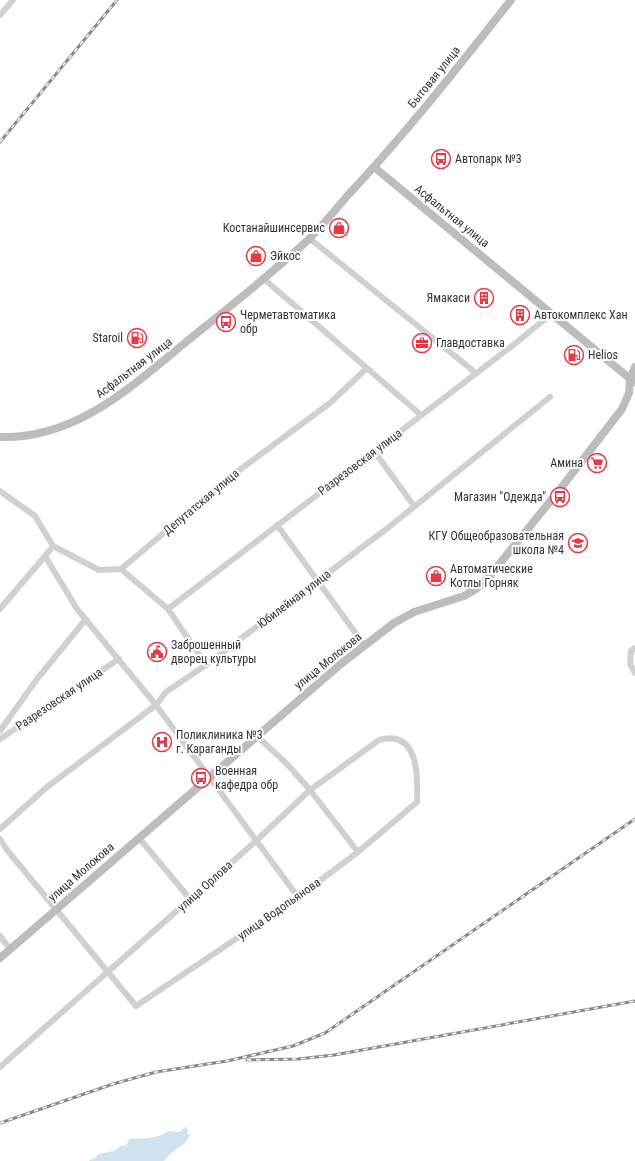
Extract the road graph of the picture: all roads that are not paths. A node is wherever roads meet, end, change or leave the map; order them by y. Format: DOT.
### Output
graph roads {
  1 [pos="12,0"];
  2 [pos="511,0"];
  3 [pos="0,15"];
  4 [pos="374,167"];
  5 [pos="309,238"];
  6 [pos="264,279"];
  7 [pos="551,314"];
  8 [pos="635,367"];
  9 [pos="367,368"];
  10 [pos="476,372"];
  11 [pos="632,381"];
  12 [pos="550,397"];
  13 [pos="422,415"];
  14 [pos="0,437"];
  15 [pos="374,451"];
  16 [pos="0,491"];
  17 [pos="414,506"];
  18 [pos="277,525"];
  19 [pos="53,546"];
  20 [pos="46,556"];
  21 [pos="121,569"];
  22 [pos="316,581"];
  23 [pos="0,609"];
  24 [pos="168,609"];
  25 [pos="86,619"];
  26 [pos="365,646"];
  27 [pos="635,648"];
  28 [pos="119,659"];
  29 [pos="206,665"];
  30 [pos="635,673"];
  31 [pos="156,705"];
  32 [pos="0,732"];
  33 [pos="257,736"];
  34 [pos="0,739"];
  35 [pos="415,759"];
  36 [pos="210,777"];
  37 [pos="310,790"];
  38 [pos="0,829"];
  39 [pos="140,838"];
  40 [pos="0,839"];
  41 [pos="257,840"];
  42 [pos="358,852"];
  43 [pos="298,897"];
  44 [pos="190,900"];
  45 [pos="56,910"];
  46 [pos="0,936"];
  47 [pos="10,949"];
  48 [pos="0,958"];
  49 [pos="108,971"];
  50 [pos="0,1067"];
  1 -- 3 [label="street"];
  2 -- 4 [label="main road, Бытовая улица"];
  4 -- 5 [label="main road, Асфальтная улица"];
  4 -- 7 [label="main road, Асфальтная улица"];
  5 -- 6 [label="main road, Асфальтная улица"];
  5 -- 10 [label="street"];
  6 -- 9 [label="street"];
  6 -- 14 [label="main road, Асфальтная улица"];
  7 -- 10 [label="street, Разрезовская улица"];
  7 -- 11 [label="main road, Асфальтная улица"];
  8 -- 11 [label="main road, улица Молокова"];
  9 -- 13 [label="street"];
  9 -- 21 [label="street, Депутатская улица"];
  10 -- 13 [label="street, Разрезовская улица"];
  11 -- 26 [label="main road, улица Молокова"];
  12 -- 17 [label="street, Юбилейная улица"];
  13 -- 15 [label="street, Разрезовская улица"];
  15 -- 17 [label="street"];
  15 -- 18 [label="street, Разрезовская улица"];
  16 -- 19 [label="street"];
  17 -- 22 [label="street, Юбилейная улица"];
  18 -- 22 [label="street"];
  18 -- 24 [label="street, Разрезовская улица"];
  19 -- 20 [label="street"];
  19 -- 21 [label="street"];
  20 -- 23 [label="street"];
  20 -- 25 [label="street"];
  21 -- 24 [label="street"];
  22 -- 26 [label="street"];
  22 -- 29 [label="street, Юбилейная улица"];
  24 -- 29 [label="street"];
  25 -- 28 [label="street"];
  25 -- 32 [label="street, Разрезовская улица"];
  26 -- 33 [label="main road, улица Молокова"];
  27 -- 30 [label="street"];
  28 -- 31 [label="street"];
  28 -- 34 [label="street, Разрезовская улица"];
  29 -- 31 [label="street, Юбилейная улица"];
  31 -- 36 [label="street"];
  31 -- 38 [label="street, Юбилейная улица"];
  33 -- 36 [label="main road, улица Молокова"];
  33 -- 37 [label="street"];
  35 -- 37 [label="street, улица Орлова"];
  35 -- 42 [label="street, улица Водопьянова"];
  36 -- 39 [label="main road, улица Молокова"];
  36 -- 41 [label="street"];
  37 -- 41 [label="street, улица Орлова"];
  37 -- 42 [label="street"];
  39 -- 44 [label="street"];
  39 -- 45 [label="main road, улица Молокова"];
  40 -- 45 [label="street"];
  41 -- 43 [label="street"];
  41 -- 44 [label="street, улица Орлова"];
  42 -- 43 [label="street, улица Водопьянова"];
  43 -- 49 [label="street, улица Водопьянова"];
  44 -- 49 [label="street, улица Орлова"];
  45 -- 47 [label="main road, улица Молокова"];
  45 -- 49 [label="street"];
  46 -- 47 [label="street"];
  47 -- 48 [label="main road, улица Молокова"];
  49 -- 50 [label="street, улица Орлова"];
}
